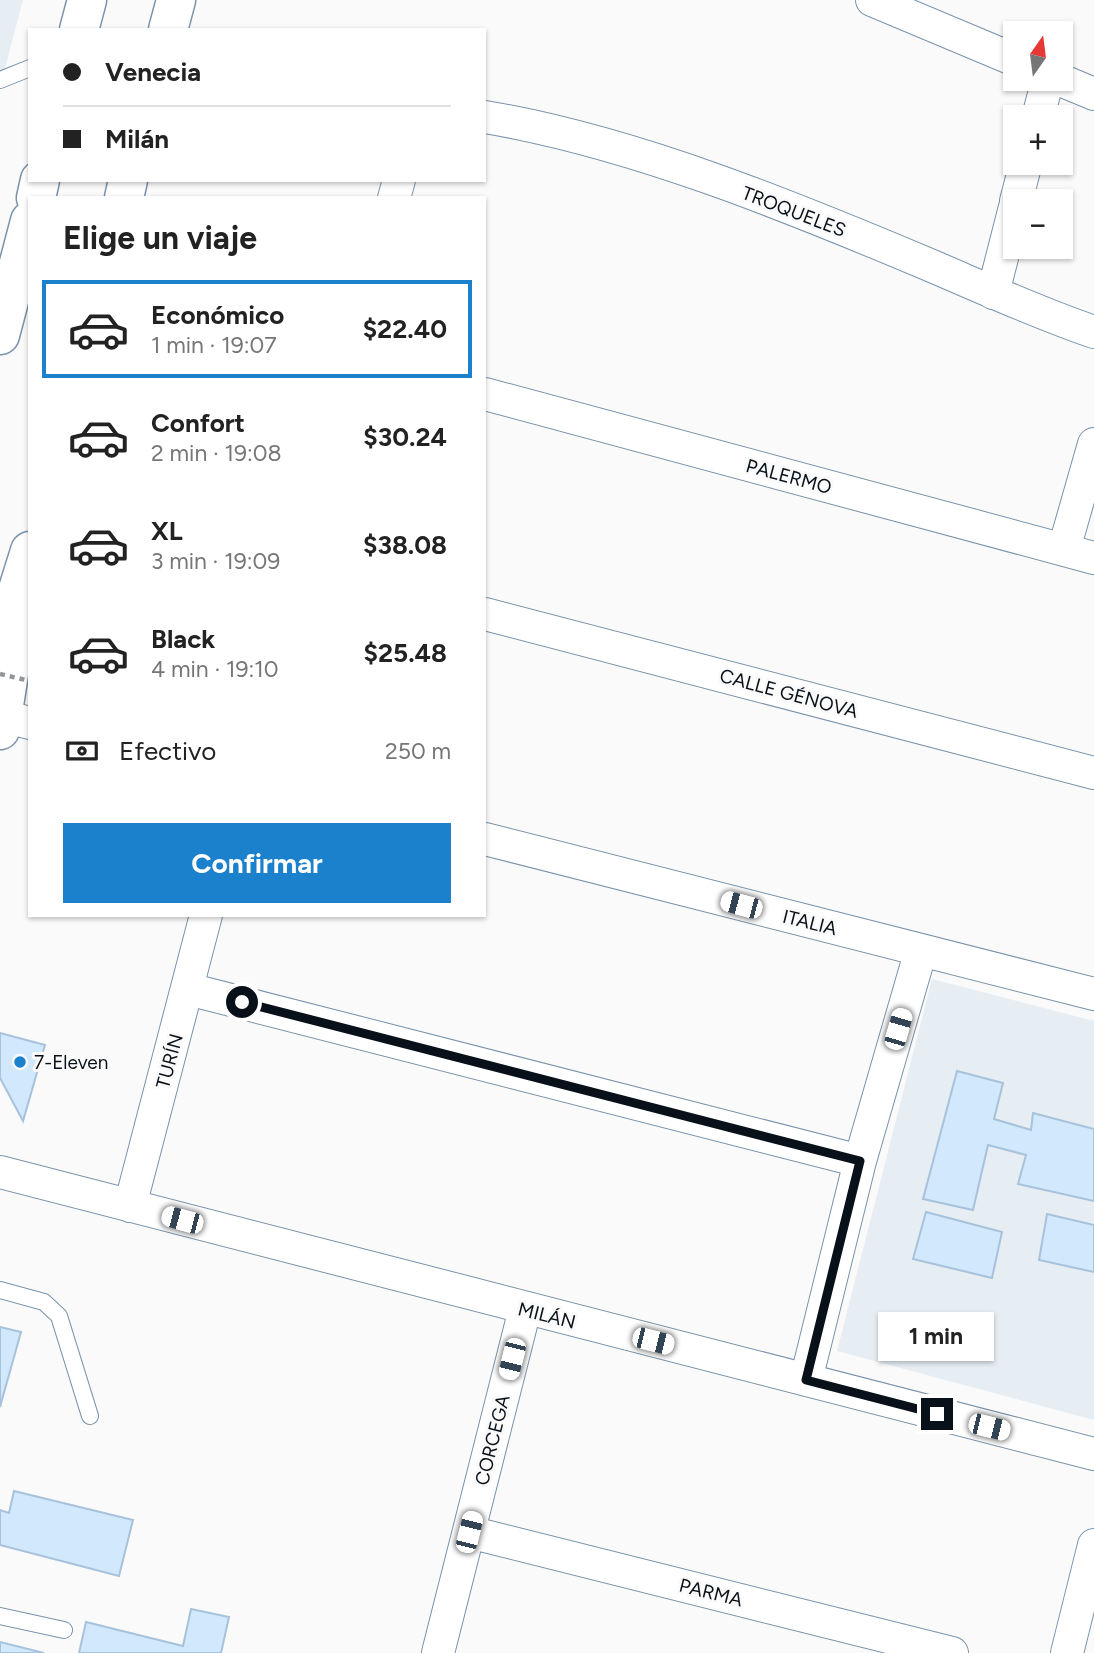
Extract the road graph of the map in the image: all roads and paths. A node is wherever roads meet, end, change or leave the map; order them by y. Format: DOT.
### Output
graph roads {
  1 [pos="87,0"];
  2 [pos="176,0"];
  3 [pos="872,0"];
  4 [pos="80,28"];
  5 [pos="169,28"];
  6 [pos="1003,55"];
  7 [pos="28,69"];
  8 [pos="0,80"];
  9 [pos="1073,85"];
  10 [pos="1094,94"];
  11 [pos="486,117"];
  12 [pos="28,225"];
  13 [pos="1003,254"];
  14 [pos="8,271"];
  15 [pos="993,293"];
  16 [pos="1,327"];
  17 [pos="1094,332"];
  18 [pos="486,394"];
  19 [pos="1094,444"];
  20 [pos="1079,554"];
  21 [pos="28,556"];
  22 [pos="28,562"];
  23 [pos="486,614"];
  24 [pos="0,647"];
  25 [pos="0,674"];
  26 [pos="28,681"];
  27 [pos="11,723"];
  28 [pos="1094,773"];
  29 [pos="486,839"];
  30 [pos="206,917"];
  31 [pos="921,950"];
  32 [pos="188,989"];
  33 [pos="1094,994"];
  34 [pos="860,1161"];
  35 [pos="2,1171"];
  36 [pos="130,1206"];
  37 [pos="0,1290"];
  38 [pos="525,1309"];
  39 [pos="806,1380"];
  40 [pos="90,1416"];
  41 [pos="1094,1454"];
  42 [pos="469,1532"];
  43 [pos="1094,1545"];
  44 [pos="0,1616"];
  45 [pos="64,1630"];
  46 [pos="438,1653"];
  47 [pos="952,1653"];
  48 [pos="1067,1653"];
  1 -- 4 [label="main road"];
  2 -- 5 [label="main road"];
  3 -- 6 [label="street"];
  7 -- 8 [label="lane"];
  9 -- 10 [label="street"];
  11 -- 15 [label="street, TROQUELES"];
  12 -- 14 [label="main road"];
  13 -- 15 [label="street"];
  14 -- 16 [label="main road"];
  15 -- 17 [label="street, TROQUELES"];
  18 -- 20 [label="street, PALERMO"];
  19 -- 20 [label="street"];
  21 -- 24 [label="main road"];
  22 -- 27 [label="main road"];
  23 -- 28 [label="street, CALLE GÉNOVA"];
  25 -- 26 [label="path, bridge"];
  29 -- 31 [label="street, ITALIA"];
  30 -- 32 [label="street, TURÍN"];
  31 -- 33 [label="street, ITALIA"];
  31 -- 34 [label="street"];
  32 -- 34 [label="street"];
  32 -- 36 [label="street, TURÍN"];
  34 -- 39 [label="street"];
  35 -- 36 [label="street, MILÁN"];
  36 -- 38 [label="street, MILÁN"];
  37 -- 40 [label="lane"];
  38 -- 39 [label="street, MILÁN"];
  38 -- 42 [label="street, CORCEGA"];
  39 -- 41 [label="street, MILÁN"];
  42 -- 46 [label="street, CORCEGA"];
  42 -- 47 [label="street, PARMA"];
  43 -- 48 [label="street"];
  44 -- 45 [label="lane"];
}
